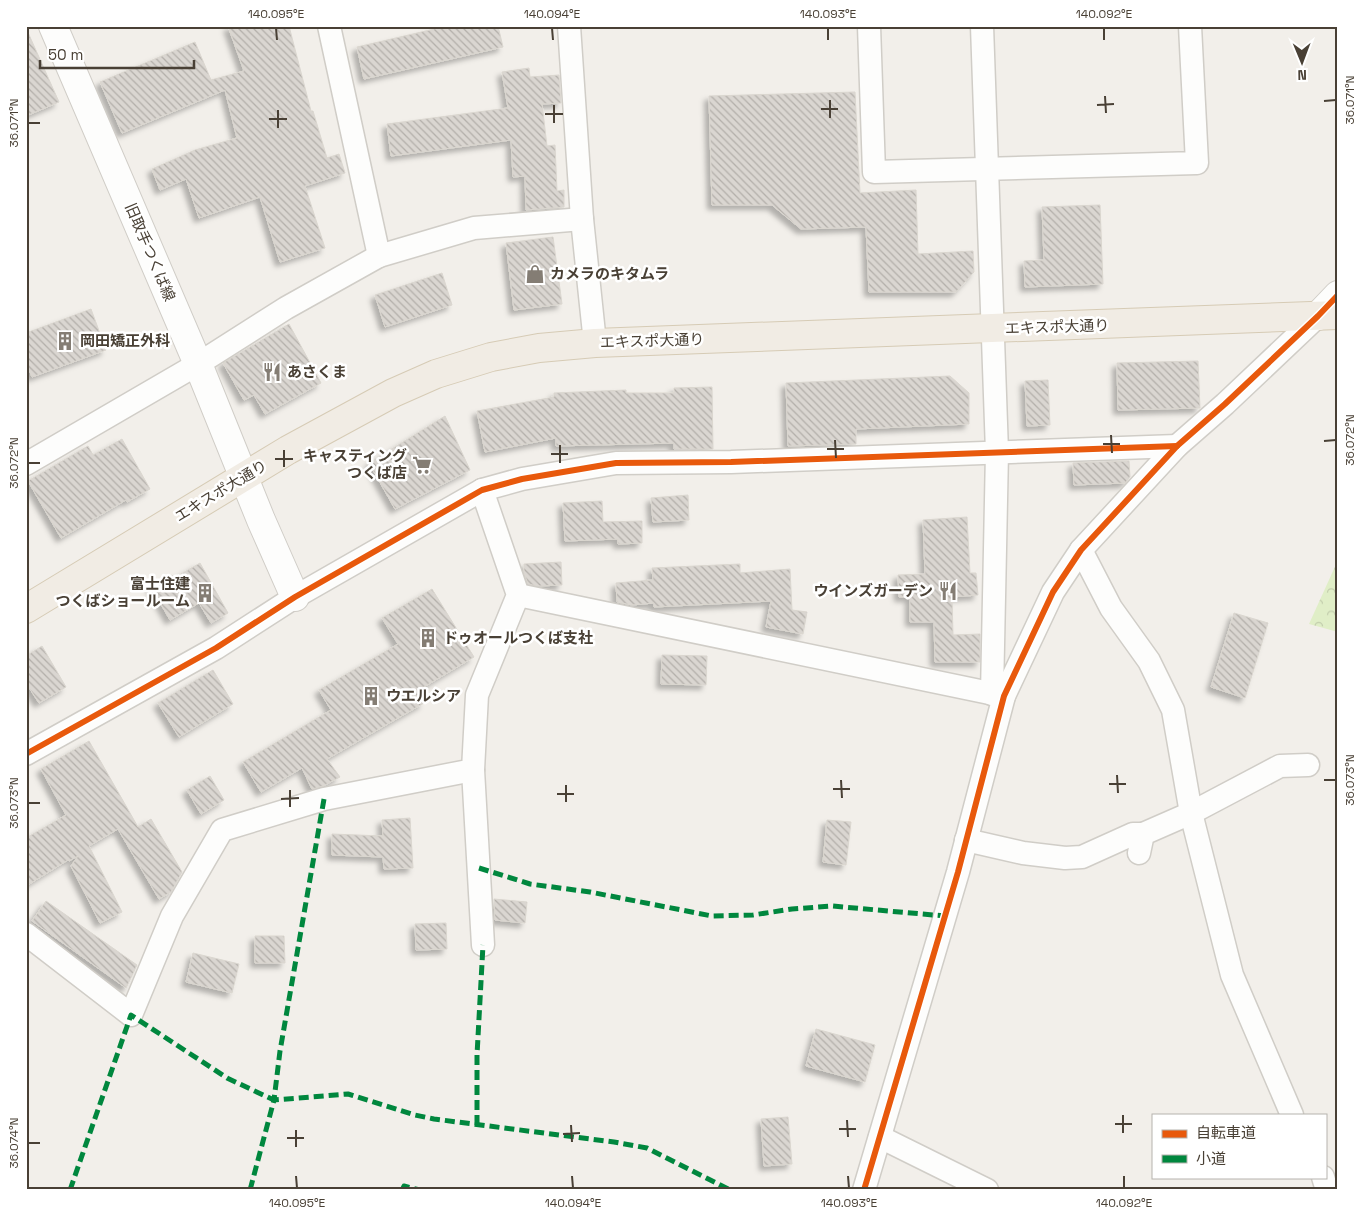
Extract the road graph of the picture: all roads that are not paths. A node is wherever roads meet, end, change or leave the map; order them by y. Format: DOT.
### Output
graph roads {
  1 [pos="53,26"];
  2 [pos="329,26"];
  3 [pos="569,26"];
  4 [pos="869,26"];
  5 [pos="982,26"];
  6 [pos="1190,26"];
  7 [pos="988,169"];
  8 [pos="582,219"];
  9 [pos="379,256"];
  10 [pos="1338,295"];
  11 [pos="1328,316"];
  12 [pos="992,329"];
  13 [pos="594,344"];
  14 [pos="198,364"];
  15 [pos="1177,446"];
  16 [pos="996,452"];
  17 [pos="26,464"];
  18 [pos="245,478"];
  19 [pos="482,490"];
  20 [pos="1081,550"];
  21 [pos="518,595"];
  22 [pos="295,597"];
  23 [pos="28,607"];
  24 [pos="998,695"];
  25 [pos="26,754"];
  26 [pos="1308,765"];
  27 [pos="473,770"];
  28 [pos="1191,813"];
  29 [pos="966,840"];
  30 [pos="26,934"];
  31 [pos="483,945"];
  32 [pos="1292,1114"];
  33 [pos="880,1137"];
  34 [pos="1323,1178"];
  35 [pos="864,1190"];
  36 [pos="987,1190"];
  37 [pos="1327,1190"];
  1 -- 14 [label="street, 旧取手つくば線"];
  2 -- 9 [label="street"];
  3 -- 8 [label="street"];
  4 -- 7 [label="street"];
  5 -- 7 [label="street"];
  6 -- 7 [label="street"];
  7 -- 12 [label="street"];
  8 -- 9 [label="street"];
  8 -- 13 [label="street"];
  9 -- 14 [label="street"];
  10 -- 11 [label="street"];
  11 -- 12 [label="main road, エキスポ大通り"];
  11 -- 15 [label="street"];
  12 -- 13 [label="main road, エキスポ大通り"];
  12 -- 16 [label="street"];
  13 -- 18 [label="main road, エキスポ大通り"];
  14 -- 17 [label="street"];
  14 -- 18 [label="street, 旧取手つくば線"];
  15 -- 16 [label="street"];
  15 -- 20 [label="street"];
  16 -- 19 [label="street"];
  16 -- 24 [label="street"];
  18 -- 22 [label="street, 旧取手つくば線"];
  18 -- 23 [label="main road, エキスポ大通り"];
  19 -- 21 [label="street"];
  19 -- 22 [label="street"];
  20 -- 24 [label="street"];
  20 -- 28 [label="street"];
  21 -- 24 [label="street"];
  21 -- 27 [label="street"];
  22 -- 25 [label="street"];
  24 -- 29 [label="street"];
  26 -- 28 [label="street"];
  27 -- 30 [label="street"];
  27 -- 31 [label="street"];
  28 -- 29 [label="street"];
  28 -- 32 [label="street"];
  29 -- 33 [label="street"];
  33 -- 35 [label="street"];
  33 -- 36 [label="street"];
  34 -- 37 [label="street"];
}
